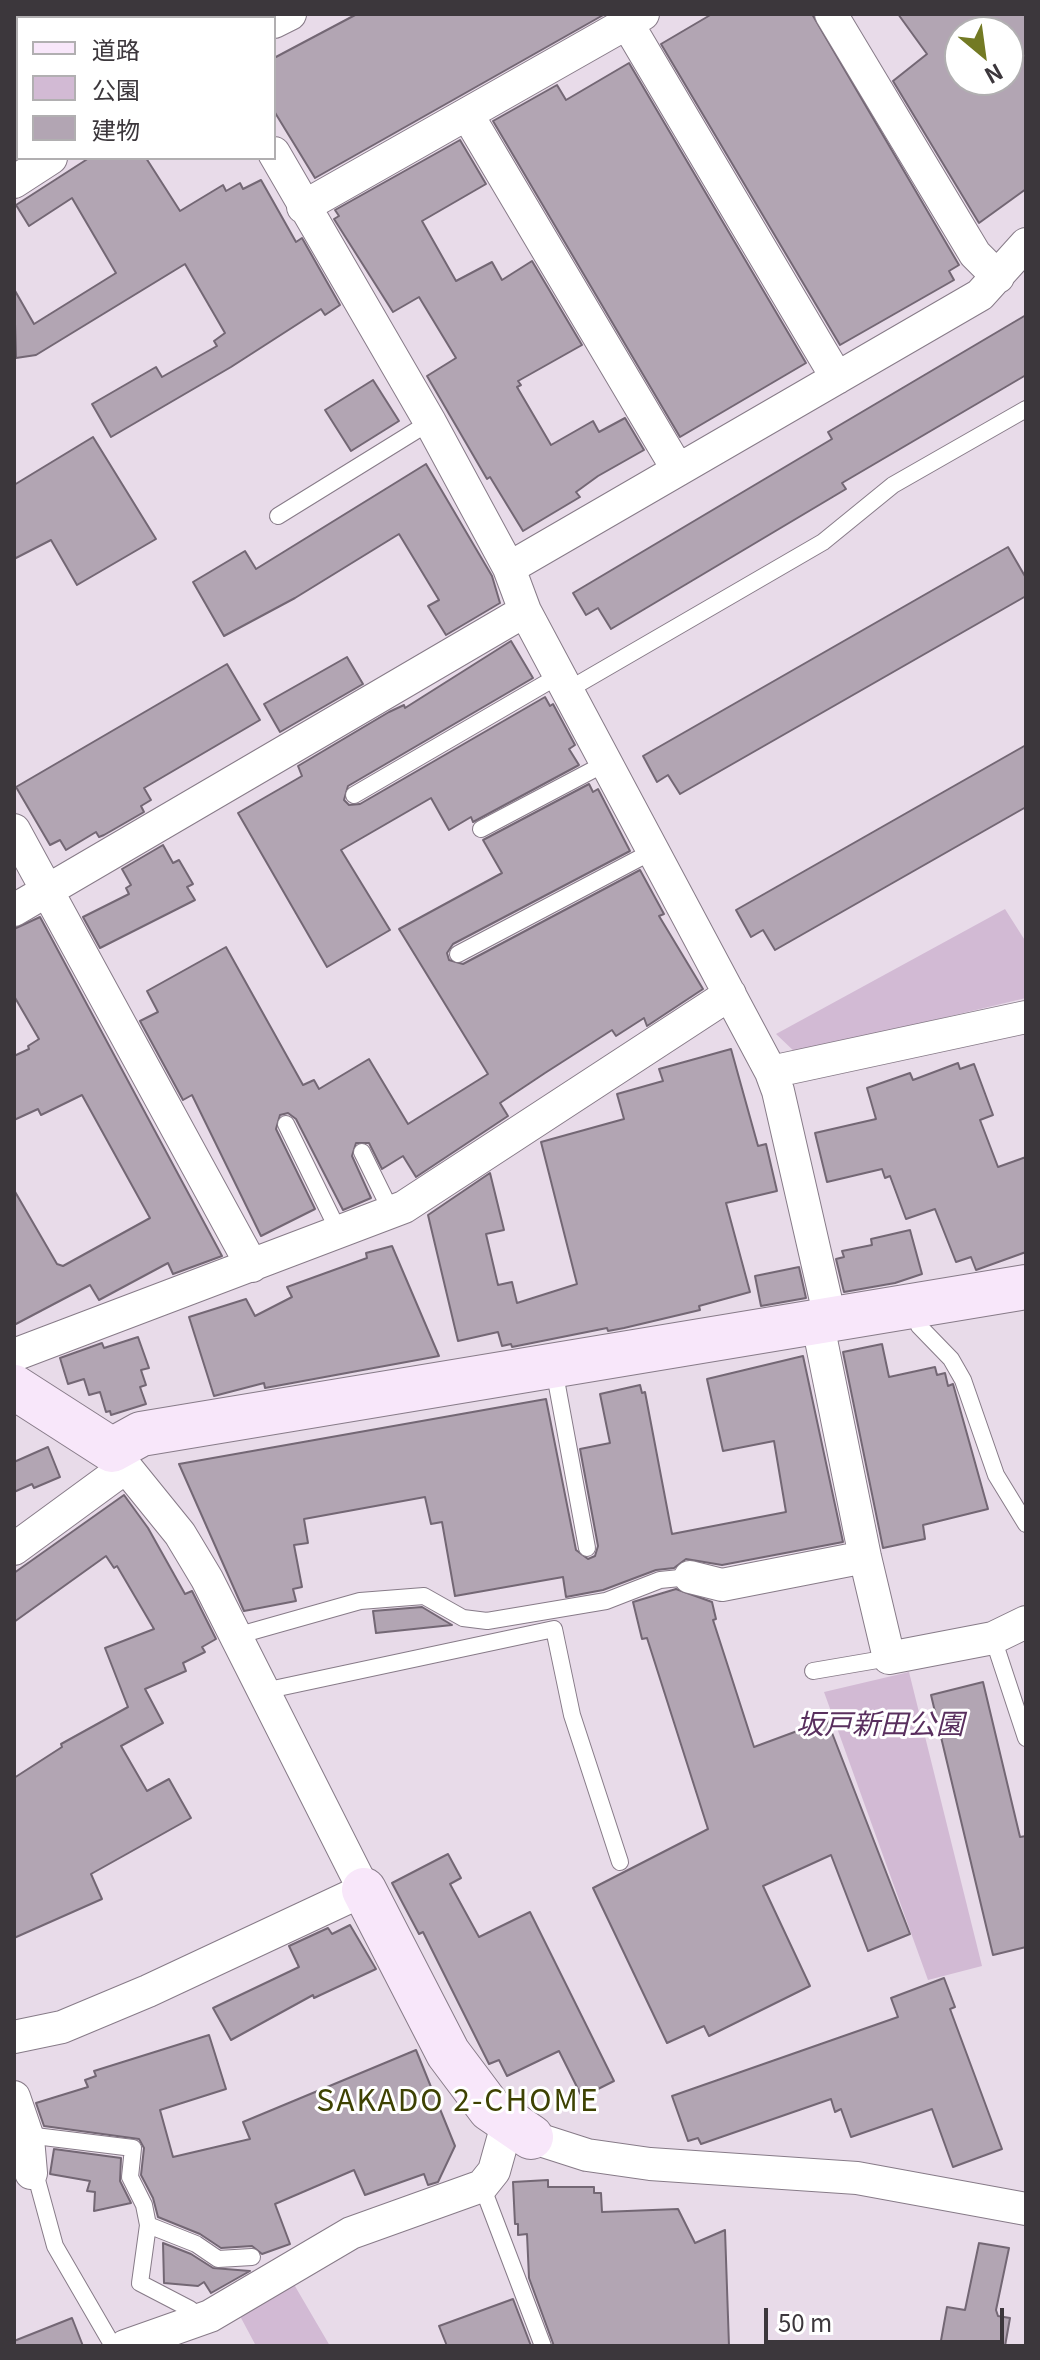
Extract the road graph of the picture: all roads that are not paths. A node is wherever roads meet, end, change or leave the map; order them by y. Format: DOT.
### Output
graph roads {
  1 [pos="831,14"];
  2 [pos="635,18"];
  3 [pos="467,114"];
  4 [pos="276,157"];
  5 [pos="48,160"];
  6 [pos="14,182"];
  7 [pos="303,207"];
  8 [pos="1026,244"];
  9 [pos="998,277"];
  10 [pos="837,378"];
  11 [pos="1026,409"];
  12 [pos="430,422"];
  13 [pos="678,470"];
  14 [pos="278,516"];
  15 [pos="509,568"];
  16 [pos="525,611"];
  17 [pos="564,683"];
  18 [pos="606,763"];
  19 [pos="354,795"];
  20 [pos="481,829"];
  21 [pos="14,830"];
  22 [pos="653,851"];
  23 [pos="47,891"];
  24 [pos="14,910"];
  25 [pos="458,954"];
  26 [pos="730,994"];
  27 [pos="1026,1017"];
  28 [pos="771,1072"];
  29 [pos="286,1124"];
  30 [pos="362,1152"];
  31 [pos="391,1211"];
  32 [pos="338,1230"];
  33 [pos="252,1266"];
  34 [pos="1026,1287"];
  35 [pos="914,1304"];
  36 [pos="824,1319"];
  37 [pos="14,1355"];
  38 [pos="553,1365"];
  39 [pos="14,1387"];
  40 [pos="119,1458"];
  41 [pos="1026,1524"];
  42 [pos="587,1548"];
  43 [pos="14,1549"];
  44 [pos="865,1557"];
  45 [pos="690,1577"];
  46 [pos="1026,1622"];
  47 [pos="236,1636"];
  48 [pos="993,1638"];
  49 [pos="889,1658"];
  50 [pos="813,1671"];
  51 [pos="264,1691"];
  52 [pos="1026,1738"];
  53 [pos="620,1862"];
  54 [pos="364,1890"];
  55 [pos="14,2037"];
  56 [pos="14,2097"];
  57 [pos="520,2129"];
  58 [pos="27,2135"];
  59 [pos="22,2171"];
  60 [pos="482,2186"];
  61 [pos="1026,2209"];
  62 [pos="148,2225"];
  63 [pos="252,2257"];
  64 [pos="197,2321"];
  65 [pos="113,2346"];
  66 [pos="125,2346"];
  67 [pos="543,2346"];
  1 -- 9 [label="street"];
  2 -- 3 [label="street"];
  2 -- 10 [label="street"];
  3 -- 7 [label="street"];
  3 -- 13 [label="street"];
  4 -- 7 [label="street"];
  5 -- 6 [label="street"];
  7 -- 12 [label="street"];
  8 -- 9 [label="street"];
  9 -- 10 [label="street"];
  10 -- 13 [label="street"];
  11 -- 17 [label="lane"];
  12 -- 14 [label="lane"];
  12 -- 15 [label="street"];
  13 -- 15 [label="street"];
  15 -- 16 [label="street"];
  16 -- 17 [label="street"];
  16 -- 23 [label="street"];
  17 -- 18 [label="street"];
  17 -- 19 [label="lane"];
  18 -- 20 [label="lane"];
  18 -- 22 [label="street"];
  21 -- 23 [label="street"];
  22 -- 25 [label="lane"];
  22 -- 26 [label="street"];
  23 -- 24 [label="street"];
  23 -- 33 [label="street"];
  26 -- 28 [label="street"];
  26 -- 31 [label="street"];
  27 -- 28 [label="street"];
  28 -- 36 [label="street"];
  29 -- 32 [label="lane"];
  30 -- 31 [label="lane"];
  31 -- 32 [label="street"];
  32 -- 33 [label="street"];
  33 -- 37 [label="street"];
  34 -- 35 [label="street"];
  35 -- 36 [label="street"];
  35 -- 41 [label="lane"];
  36 -- 38 [label="street"];
  36 -- 44 [label="street"];
  38 -- 40 [label="street"];
  38 -- 42 [label="lane"];
  39 -- 40 [label="street"];
  40 -- 43 [label="street"];
  40 -- 47 [label="street"];
  44 -- 45 [label="street"];
  44 -- 49 [label="street"];
  45 -- 47 [label="lane"];
  46 -- 48 [label="street"];
  47 -- 51 [label="street"];
  48 -- 49 [label="street"];
  48 -- 52 [label="lane"];
  49 -- 50 [label="lane"];
  51 -- 53 [label="lane"];
  51 -- 54 [label="street"];
  54 -- 55 [label="street"];
  54 -- 57 [label="street"];
  56 -- 58 [label="street"];
  57 -- 60 [label="street"];
  57 -- 61 [label="street"];
  58 -- 59 [label="street"];
  58 -- 62 [label="lane"];
  59 -- 65 [label="lane"];
  60 -- 64 [label="street"];
  60 -- 67 [label="lane"];
  62 -- 63 [label="lane"];
  62 -- 64 [label="lane"];
  64 -- 66 [label="street"];
}
